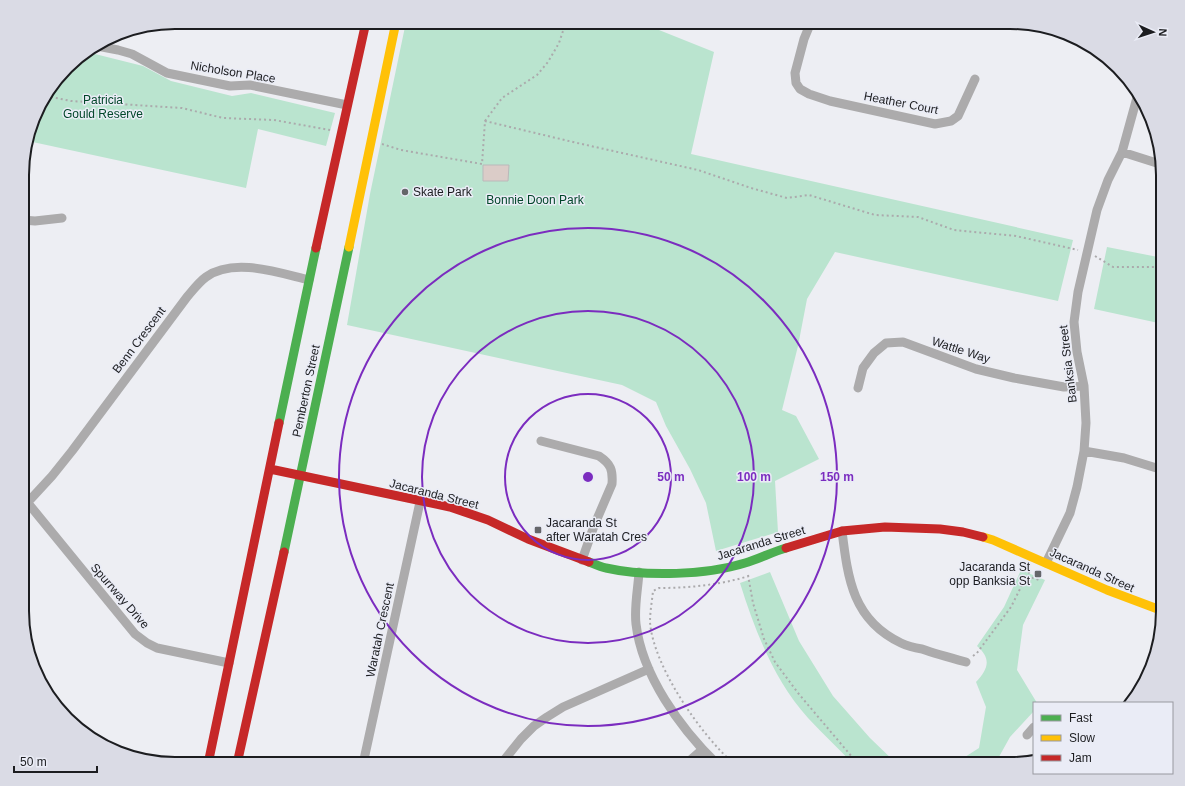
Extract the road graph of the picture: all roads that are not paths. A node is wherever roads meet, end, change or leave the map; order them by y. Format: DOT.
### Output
graph roads {
  1 [pos="364,29"];
  2 [pos="394,29"];
  3 [pos="808,29"];
  4 [pos="105,47"];
  5 [pos="976,80"];
  6 [pos="1136,102"];
  7 [pos="347,105"];
  8 [pos="1122,152"];
  9 [pos="1156,163"];
  10 [pos="62,218"];
  11 [pos="29,220"];
  12 [pos="309,280"];
  13 [pos="1084,386"];
  14 [pos="858,388"];
  15 [pos="541,441"];
  16 [pos="1084,450"];
  17 [pos="1156,468"];
  18 [pos="270,469"];
  19 [pos="300,475"];
  20 [pos="29,496"];
  21 [pos="420,502"];
  22 [pos="29,503"];
  23 [pos="842,532"];
  24 [pos="582,560"];
  25 [pos="1046,563"];
  26 [pos="640,572"];
  27 [pos="1156,608"];
  28 [pos="966,662"];
  29 [pos="229,663"];
  30 [pos="649,669"];
  31 [pos="1033,729"];
  32 [pos="1027,735"];
  33 [pos="702,750"];
  34 [pos="209,757"];
  35 [pos="239,757"];
  36 [pos="365,757"];
  37 [pos="507,757"];
  38 [pos="694,757"];
  39 [pos="710,757"];
  1 -- 7 [label="street, Pemberton Street"];
  2 -- 19 [label="street, Pemberton Street"];
  3 -- 5 [label="street, Heather Court"];
  4 -- 7 [label="street, Nicholson Place"];
  6 -- 8 [label="street, Banksia Street"];
  7 -- 12 [label="street, Pemberton Street"];
  8 -- 9 [label="street"];
  8 -- 13 [label="street, Banksia Street"];
  10 -- 11 [label="street"];
  12 -- 18 [label="street, Pemberton Street"];
  12 -- 20 [label="street, Benn Crescent"];
  13 -- 14 [label="street, Wattle Way"];
  13 -- 16 [label="street, Banksia Street"];
  15 -- 24 [label="street"];
  16 -- 17 [label="street"];
  16 -- 25 [label="street, Banksia Street"];
  18 -- 19 [label="street, Jacaranda Street"];
  18 -- 29 [label="street, Pemberton Street"];
  19 -- 21 [label="street, Jacaranda Street"];
  19 -- 35 [label="street, Pemberton Street"];
  21 -- 24 [label="street, Jacaranda Street"];
  21 -- 36 [label="street, Waratah Crescent"];
  22 -- 29 [label="street, Spurrway Drive"];
  23 -- 25 [label="street, Jacaranda Street"];
  23 -- 26 [label="street, Jacaranda Street"];
  23 -- 28 [label="street"];
  24 -- 26 [label="street, Jacaranda Street"];
  25 -- 27 [label="street, Jacaranda Street"];
  26 -- 30 [label="street"];
  29 -- 34 [label="street, Pemberton Street"];
  30 -- 33 [label="street"];
  30 -- 37 [label="street"];
  31 -- 32 [label="street"];
  33 -- 38 [label="street"];
  33 -- 39 [label="street"];
}
